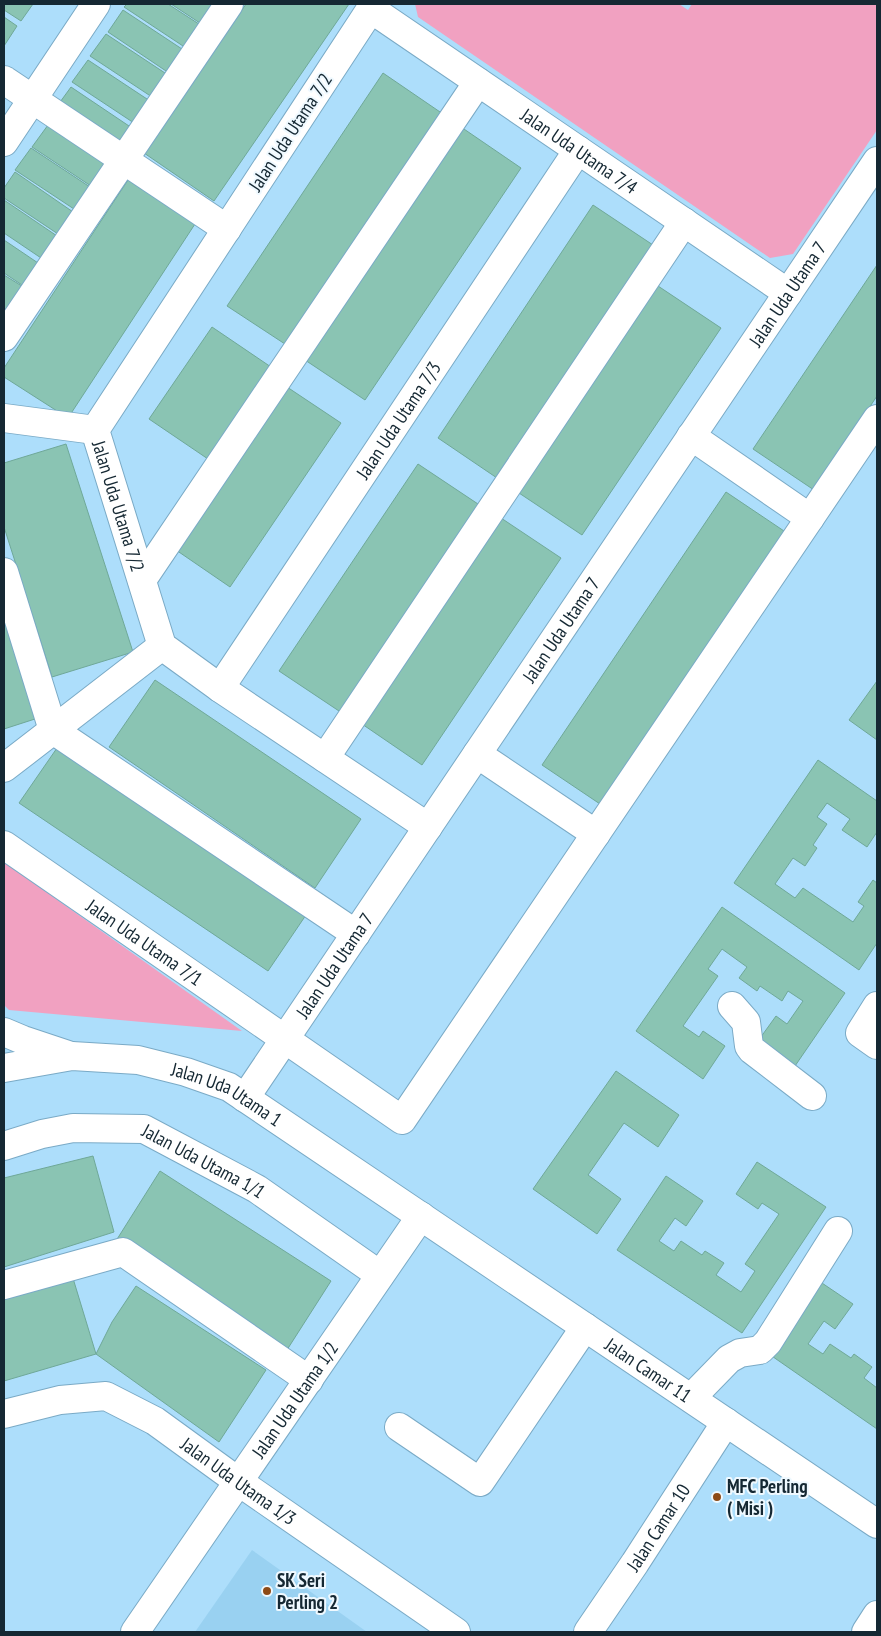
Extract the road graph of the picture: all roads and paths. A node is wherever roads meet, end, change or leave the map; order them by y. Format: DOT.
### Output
graph roads {
  1 [pos="96,4"];
  2 [pos="230,4"];
  3 [pos="373,6"];
  4 [pos="4,80"];
  5 [pos="478,82"];
  6 [pos="32,99"];
  7 [pos="4,142"];
  8 [pos="578,150"];
  9 [pos="124,160"];
  10 [pos="877,160"];
  11 [pos="684,222"];
  12 [pos="226,229"];
  13 [pos="788,293"];
  14 [pos="4,336"];
  15 [pos="4,418"];
  16 [pos="877,419"];
  17 [pos="95,430"];
  18 [pos="691,436"];
  19 [pos="810,518"];
  20 [pos="4,572"];
  21 [pos="142,580"];
  22 [pos="162,646"];
  23 [pos="220,688"];
  24 [pos="53,730"];
  25 [pos="478,754"];
  26 [pos="325,758"];
  27 [pos="4,768"];
  28 [pos="428,827"];
  29 [pos="596,834"];
  30 [pos="4,845"];
  31 [pos="356,934"];
  32 [pos="732,1006"];
  33 [pos="877,1006"];
  34 [pos="4,1032"];
  35 [pos="285,1039"];
  36 [pos="877,1045"];
  37 [pos="72,1056"];
  38 [pos="4,1068"];
  39 [pos="812,1096"];
  40 [pos="245,1098"];
  41 [pos="4,1146"];
  42 [pos="421,1216"];
  43 [pos="838,1231"];
  44 [pos="380,1275"];
  45 [pos="4,1284"];
  46 [pos="585,1327"];
  47 [pos="309,1380"];
  48 [pos="691,1398"];
  49 [pos="4,1414"];
  50 [pos="726,1422"];
  51 [pos="399,1427"];
  52 [pos="238,1482"];
  53 [pos="877,1524"];
  54 [pos="877,1615"];
  55 [pos="135,1632"];
  56 [pos="456,1632"];
  57 [pos="588,1632"];
  58 [pos="866,1632"];
  1 -- 6 [label="street"];
  2 -- 9 [label="street"];
  3 -- 5 [label="street, Jalan Uda Utama 7/4"];
  3 -- 12 [label="street, Jalan Uda Utama 7/2"];
  4 -- 6 [label="street"];
  5 -- 8 [label="street, Jalan Uda Utama 7/4"];
  5 -- 21 [label="street"];
  6 -- 7 [label="street"];
  6 -- 9 [label="street"];
  8 -- 11 [label="street, Jalan Uda Utama 7/4"];
  8 -- 23 [label="street, Jalan Uda Utama 7/3"];
  9 -- 12 [label="street"];
  9 -- 14 [label="street"];
  10 -- 13 [label="street, Jalan Uda Utama 7"];
  11 -- 13 [label="street, Jalan Uda Utama 7/4"];
  11 -- 26 [label="street"];
  12 -- 17 [label="street, Jalan Uda Utama 7/2"];
  13 -- 18 [label="street, Jalan Uda Utama 7"];
  15 -- 17 [label="street"];
  16 -- 19 [label="street"];
  17 -- 21 [label="street, Jalan Uda Utama 7/2"];
  18 -- 19 [label="street"];
  18 -- 25 [label="street, Jalan Uda Utama 7"];
  19 -- 29 [label="street"];
  20 -- 24 [label="street"];
  21 -- 22 [label="street, Jalan Uda Utama 7/2"];
  22 -- 23 [label="street"];
  22 -- 24 [label="street"];
  23 -- 26 [label="street"];
  24 -- 27 [label="street"];
  24 -- 31 [label="street"];
  25 -- 28 [label="street, Jalan Uda Utama 7"];
  25 -- 29 [label="street"];
  26 -- 28 [label="street"];
  28 -- 31 [label="street, Jalan Uda Utama 7"];
  29 -- 35 [label="street, Jalan Uda Utama 7/1"];
  30 -- 35 [label="street, Jalan Uda Utama 7/1"];
  31 -- 35 [label="street, Jalan Uda Utama 7"];
  32 -- 39 [label="street"];
  33 -- 36 [label="street"];
  34 -- 37 [label="street"];
  35 -- 40 [label="street, Jalan Uda Utama 7"];
  37 -- 38 [label="street, Jalan Uda Utama 1"];
  37 -- 40 [label="street, Jalan Uda Utama 1"];
  40 -- 42 [label="street, Jalan Uda Utama 1"];
  41 -- 44 [label="street, Jalan Uda Utama 1/1"];
  42 -- 44 [label="street, Jalan Uda Utama 1/2"];
  42 -- 46 [label="street, Jalan Camar 11"];
  43 -- 48 [label="street"];
  44 -- 47 [label="street, Jalan Uda Utama 1/2"];
  45 -- 47 [label="street"];
  46 -- 48 [label="street, Jalan Camar 11"];
  46 -- 51 [label="street"];
  47 -- 52 [label="street, Jalan Uda Utama 1/2"];
  48 -- 50 [label="street, Jalan Camar 11"];
  49 -- 52 [label="street, Jalan Uda Utama 1/3"];
  50 -- 53 [label="street, Jalan Camar 11"];
  50 -- 57 [label="street, Jalan Camar 10"];
  52 -- 55 [label="street, Jalan Uda Utama 1/2"];
  52 -- 56 [label="street, Jalan Uda Utama 1/3"];
  54 -- 58 [label="street"];
}
